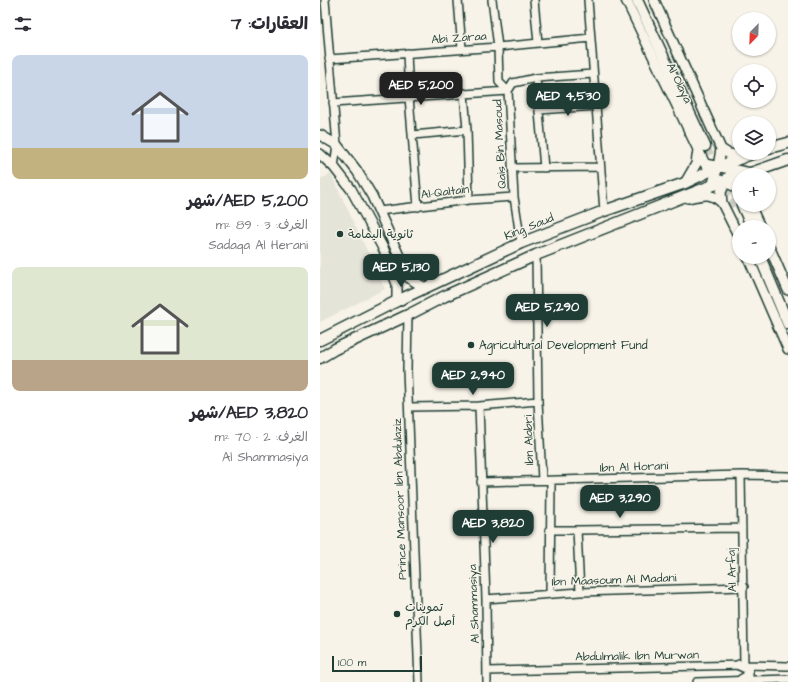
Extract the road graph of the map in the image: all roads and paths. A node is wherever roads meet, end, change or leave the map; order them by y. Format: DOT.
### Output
graph roads {
  1 [pos="325,0"];
  2 [pos="458,0"];
  3 [pos="492,0"];
  4 [pos="534,0"];
  5 [pos="588,0"];
  6 [pos="626,0"];
  7 [pos="637,0"];
  8 [pos="642,0"];
  9 [pos="654,0"];
  10 [pos="323,21"];
  11 [pos="591,38"];
  12 [pos="538,43"];
  13 [pos="498,47"];
  14 [pos="462,48"];
  15 [pos="407,53"];
  16 [pos="329,59"];
  17 [pos="593,74"];
  18 [pos="536,78"];
  19 [pos="508,91"];
  20 [pos="464,93"];
  21 [pos="409,97"];
  22 [pos="333,103"];
  23 [pos="596,106"];
  24 [pos="539,110"];
  25 [pos="467,130"];
  26 [pos="320,135"];
  27 [pos="413,135"];
  28 [pos="788,143"];
  29 [pos="337,146"];
  30 [pos="704,146"];
  31 [pos="776,146"];
  32 [pos="721,149"];
  33 [pos="320,154"];
  34 [pos="732,154"];
  35 [pos="736,160"];
  36 [pos="788,160"];
  37 [pos="334,167"];
  38 [pos="600,167"];
  39 [pos="718,167"];
  40 [pos="512,168"];
  41 [pos="544,168"];
  42 [pos="765,168"];
  43 [pos="732,172"];
  44 [pos="703,174"];
  45 [pos="732,177"];
  46 [pos="686,182"];
  47 [pos="713,182"];
  48 [pos="726,182"];
  49 [pos="732,185"];
  50 [pos="514,197"];
  51 [pos="469,200"];
  52 [pos="675,200"];
  53 [pos="722,203"];
  54 [pos="418,207"];
  55 [pos="379,211"];
  56 [pos="604,211"];
  57 [pos="732,223"];
  58 [pos="521,243"];
  59 [pos="384,250"];
  60 [pos="398,255"];
  61 [pos="536,255"];
  62 [pos="776,262"];
  63 [pos="751,264"];
  64 [pos="763,264"];
  65 [pos="770,264"];
  66 [pos="425,288"];
  67 [pos="788,290"];
  68 [pos="397,301"];
  69 [pos="788,307"];
  70 [pos="408,315"];
  71 [pos="788,324"];
  72 [pos="320,340"];
  73 [pos="788,349"];
  74 [pos="320,358"];
  75 [pos="538,401"];
  76 [pos="478,406"];
  77 [pos="409,407"];
  78 [pos="741,475"];
  79 [pos="788,476"];
  80 [pos="542,480"];
  81 [pos="551,481"];
  82 [pos="480,482"];
  83 [pos="742,528"];
  84 [pos="549,530"];
  85 [pos="577,530"];
  86 [pos="744,587"];
  87 [pos="580,592"];
  88 [pos="550,594"];
  89 [pos="486,599"];
  90 [pos="741,665"];
  91 [pos="788,666"];
  92 [pos="487,670"];
  93 [pos="788,679"];
  94 [pos="747,681"];
  95 [pos="418,682"];
  96 [pos="487,682"];
  97 [pos="697,682"];
  1 -- 10 [label="street"];
  2 -- 14 [label="street"];
  3 -- 13 [label="street, Qais Bin Masoud"];
  4 -- 12 [label="street"];
  5 -- 11 [label="street"];
  6 -- 30 [label="street, Al Olaya"];
  7 -- 30 [label="main road"];
  8 -- 30 [label="main road"];
  9 -- 32 [label="street, Al Olaya"];
  10 -- 16 [label="street"];
  11 -- 12 [label="street, Abi Zaraa"];
  11 -- 17 [label="street"];
  12 -- 13 [label="street, Abi Zaraa"];
  13 -- 14 [label="street, Abi Zaraa"];
  13 -- 19 [label="street, Qais Bin Masoud"];
  14 -- 15 [label="street, Abi Zaraa"];
  15 -- 16 [label="street, Abi Zaraa"];
  15 -- 21 [label="street"];
  16 -- 22 [label="street"];
  17 -- 18 [label="street"];
  17 -- 23 [label="street"];
  18 -- 19 [label="street"];
  18 -- 24 [label="street"];
  19 -- 20 [label="street"];
  19 -- 40 [label="street, Qais Bin Masoud"];
  20 -- 21 [label="street"];
  20 -- 25 [label="street"];
  21 -- 22 [label="street"];
  21 -- 27 [label="street"];
  22 -- 29 [label="street"];
  23 -- 24 [label="street"];
  23 -- 38 [label="street"];
  24 -- 41 [label="street"];
  25 -- 27 [label="street"];
  25 -- 51 [label="street"];
  26 -- 29 [label="street"];
  27 -- 54 [label="street"];
  28 -- 31 [label="main road"];
  29 -- 37 [label="street"];
  29 -- 55 [label="street"];
  30 -- 39 [label="street, Al Olaya"];
  30 -- 46 [label="street"];
  32 -- 34 [label="street"];
  32 -- 39 [label="street"];
  33 -- 37 [label="street"];
  35 -- 39 [label="main road, King Saud"];
  36 -- 42 [label="main road"];
  37 -- 59 [label="street"];
  38 -- 41 [label="street"];
  38 -- 56 [label="street"];
  39 -- 43 [label="street, Al Olaya"];
  39 -- 44 [label="main road, King Saud"];
  39 -- 47 [label="street"];
  40 -- 41 [label="street"];
  40 -- 50 [label="street, Qais Bin Masoud"];
  44 -- 46 [label="main road, King Saud"];
  44 -- 47 [label="street"];
  45 -- 48 [label="main road"];
  46 -- 56 [label="main road, King Saud"];
  47 -- 48 [label="main road"];
  47 -- 52 [label="main road"];
  48 -- 49 [label="street"];
  48 -- 53 [label="street"];
  50 -- 51 [label="street, Al-Qaltain"];
  50 -- 58 [label="street, Qais Bin Masoud"];
  51 -- 54 [label="street, Al-Qaltain"];
  52 -- 53 [label="street"];
  52 -- 61 [label="main road"];
  53 -- 57 [label="street"];
  54 -- 55 [label="street, Al-Qaltain"];
  55 -- 60 [label="street"];
  56 -- 58 [label="main road, King Saud"];
  58 -- 66 [label="main road, King Saud"];
  59 -- 60 [label="street"];
  59 -- 68 [label="street"];
  60 -- 66 [label="street"];
  61 -- 70 [label="main road"];
  61 -- 75 [label="street, Ibn Alabri"];
  62 -- 67 [label="street"];
  63 -- 73 [label="street"];
  64 -- 71 [label="main road"];
  65 -- 69 [label="main road"];
  66 -- 68 [label="main road, King Saud"];
  68 -- 72 [label="main road, King Saud"];
  70 -- 74 [label="main road"];
  70 -- 77 [label="street, Prince Mansoor Ibn Abdulaziz"];
  75 -- 76 [label="street"];
  75 -- 80 [label="street, Ibn Alabri"];
  76 -- 77 [label="street"];
  76 -- 82 [label="street, Al Shammasiya"];
  77 -- 95 [label="street, Prince Mansoor Ibn Abdulaziz"];
  78 -- 79 [label="street, Ibn Al Horani"];
  78 -- 81 [label="street, Ibn Al Horani"];
  78 -- 83 [label="street, Al Arfaj"];
  80 -- 81 [label="street, Ibn Al Horani"];
  80 -- 82 [label="street, Ibn Al Horani"];
  81 -- 84 [label="street"];
  82 -- 89 [label="street, Al Shammasiya"];
  83 -- 85 [label="street"];
  83 -- 86 [label="street, Al Arfaj"];
  84 -- 85 [label="street"];
  84 -- 88 [label="street"];
  85 -- 87 [label="street"];
  86 -- 87 [label="street, Ibn Maasoum Al Madani"];
  86 -- 90 [label="street, Al Arfaj"];
  87 -- 88 [label="street, Ibn Maasoum Al Madani"];
  88 -- 89 [label="street, Ibn Maasoum Al Madani"];
  89 -- 92 [label="street, Al Shammasiya"];
  90 -- 91 [label="street, Abdulmalik Ibn Murwan"];
  90 -- 92 [label="street, Abdulmalik Ibn Murwan"];
  90 -- 94 [label="street"];
  92 -- 96 [label="street, Al Shammasiya"];
  93 -- 94 [label="street"];
  94 -- 97 [label="street"];
}
